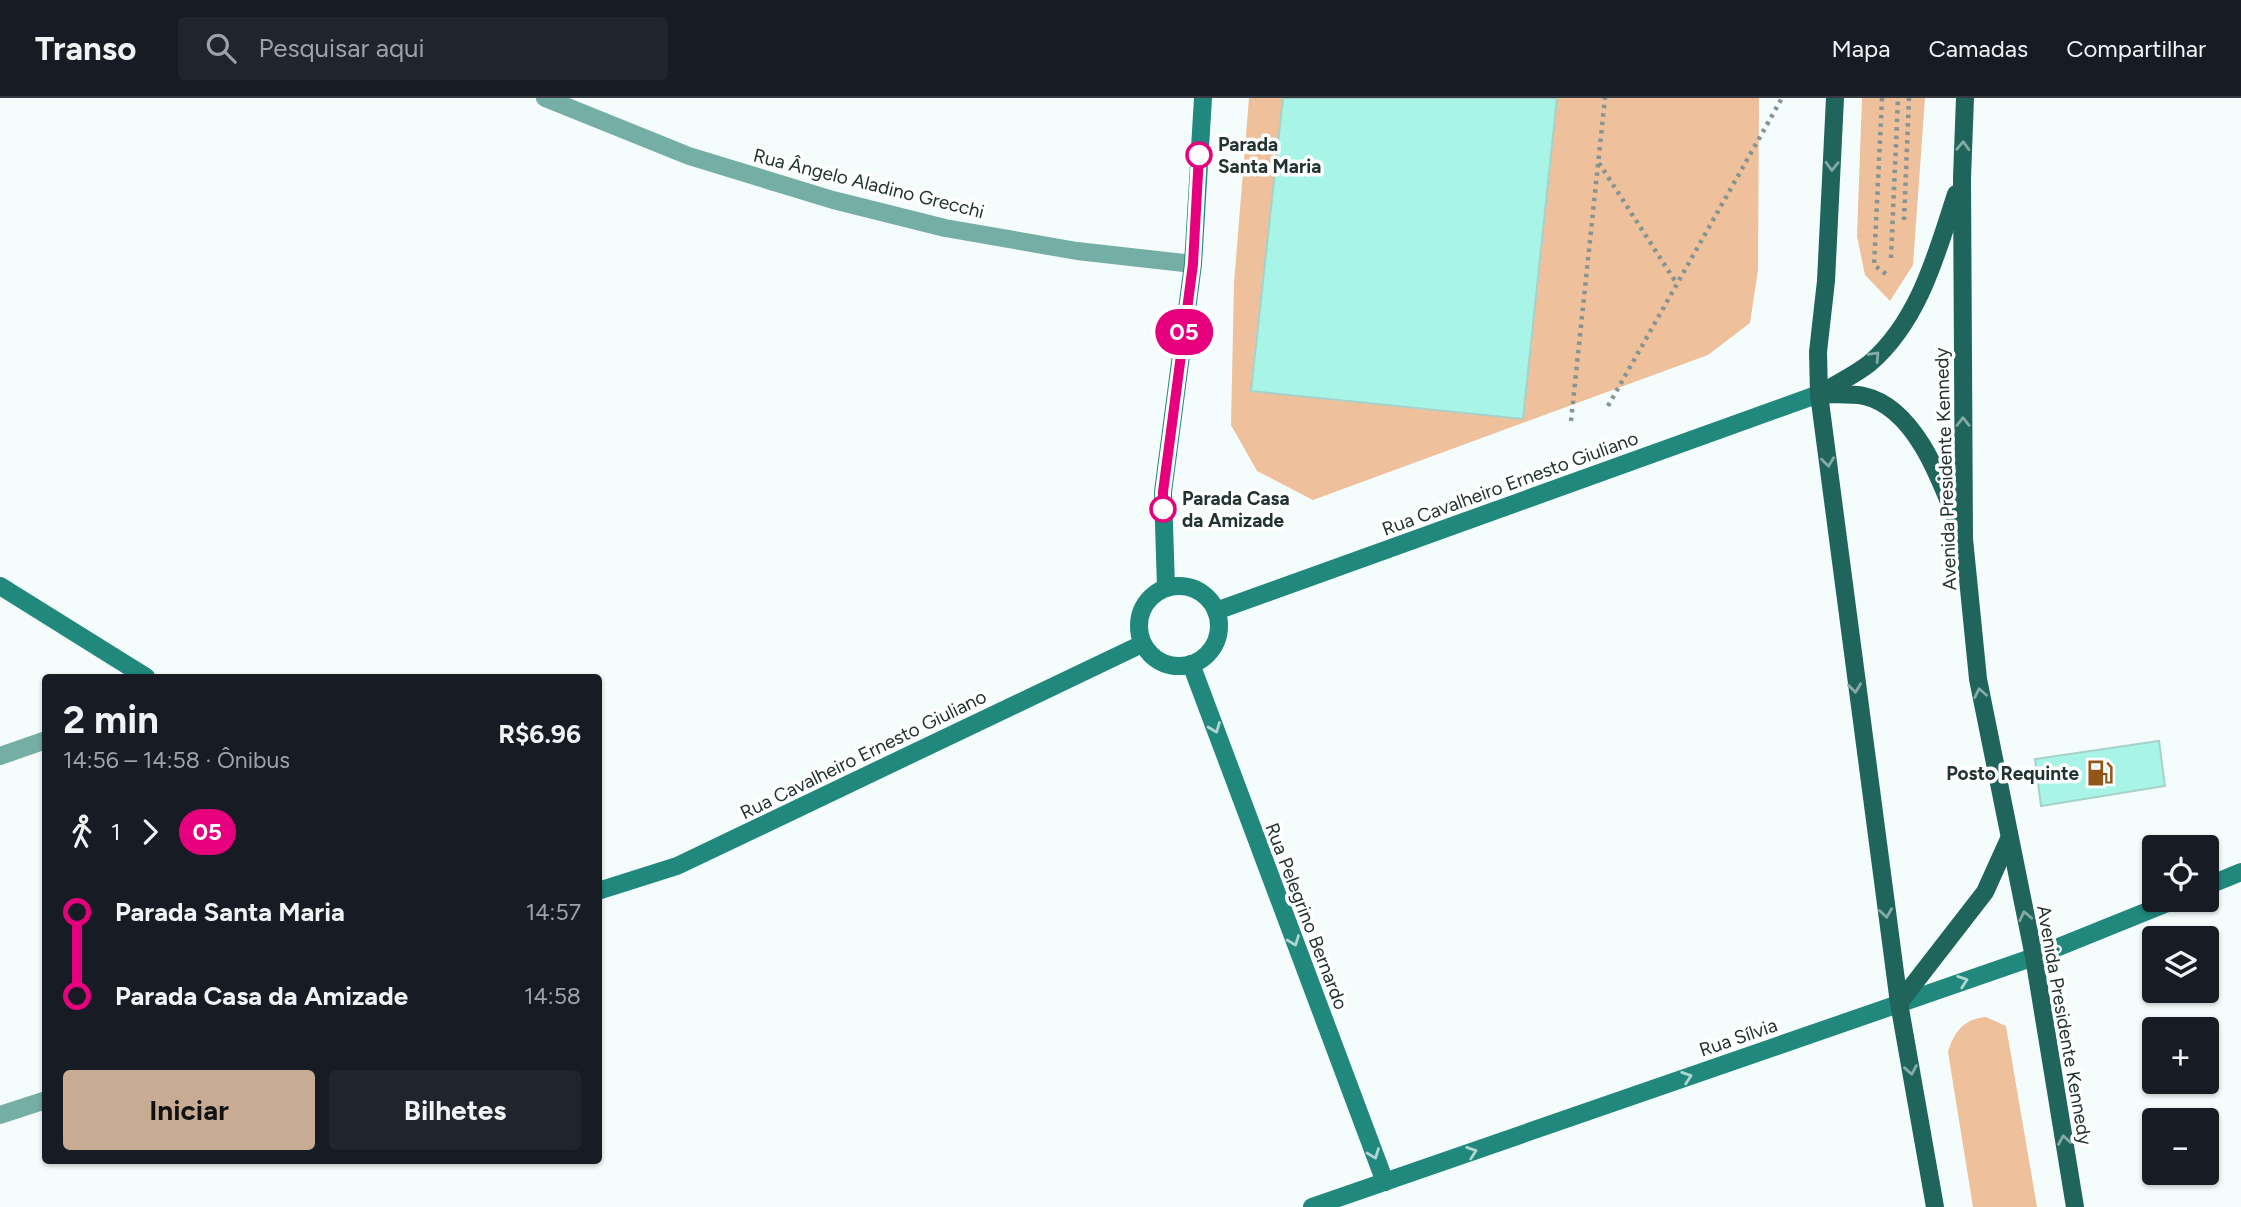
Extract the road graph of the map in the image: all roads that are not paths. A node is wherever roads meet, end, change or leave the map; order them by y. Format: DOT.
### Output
graph roads {
  1 [pos="545,98"];
  2 [pos="1203,98"];
  3 [pos="1835,98"];
  4 [pos="1965,98"];
  5 [pos="1962,178"];
  6 [pos="1193,264"];
  7 [pos="1819,394"];
  8 [pos="1964,539"];
  9 [pos="0,586"];
  10 [pos="1166,588"];
  11 [pos="1216,611"];
  12 [pos="1142,644"];
  13 [pos="1191,664"];
  14 [pos="141,674"];
  15 [pos="42,741"];
  16 [pos="0,756"];
  17 [pos="2009,839"];
  18 [pos="2241,872"];
  19 [pos="2219,881"];
  20 [pos="602,890"];
  21 [pos="2145,912"];
  22 [pos="2034,957"];
  23 [pos="1899,1003"];
  24 [pos="42,1101"];
  25 [pos="0,1115"];
  26 [pos="1385,1182"];
  27 [pos="1312,1207"];
  28 [pos="1935,1207"];
  29 [pos="2076,1207"];
  1 -- 6 [label="street, Rua Ângelo Aladino Grecchi"];
  2 -- 6 [label="street"];
  3 -- 7 [label="main road, one-way"];
  5 -- 4 [label="main road, Avenida Presidente Kennedy, one-way"];
  7 -- 5 [label="main road, one-way"];
  8 -- 5 [label="main road, Avenida Presidente Kennedy, one-way"];
  6 -- 10 [label="street"];
  7 -- 8 [label="main road"];
  7 -- 11 [label="street, Rua Cavalheiro Ernesto Giuliano"];
  7 -- 23 [label="main road, one-way"];
  17 -- 8 [label="main road, Avenida Presidente Kennedy, one-way"];
  9 -- 14 [label="street"];
  10 -- 11 [label="street"];
  10 -- 12 [label="street"];
  11 -- 13 [label="street"];
  12 -- 13 [label="street"];
  12 -- 20 [label="street, Rua Cavalheiro Ernesto Giuliano"];
  13 -- 26 [label="street, Rua Pelegrino Bernardo, one-way"];
  15 -- 16 [label="street"];
  22 -- 17 [label="main road, Avenida Presidente Kennedy, one-way"];
  17 -- 23 [label="main road"];
  18 -- 19 [label="street"];
  21 -- 22 [label="street, Rua Sílvia"];
  23 -- 22 [label="street, Rua Sílvia, one-way"];
  29 -- 22 [label="main road, Avenida Presidente Kennedy, one-way"];
  26 -- 23 [label="street, Rua Sílvia, one-way"];
  23 -- 28 [label="main road, one-way"];
  24 -- 25 [label="street"];
  26 -- 27 [label="street, Rua Sílvia"];
}
